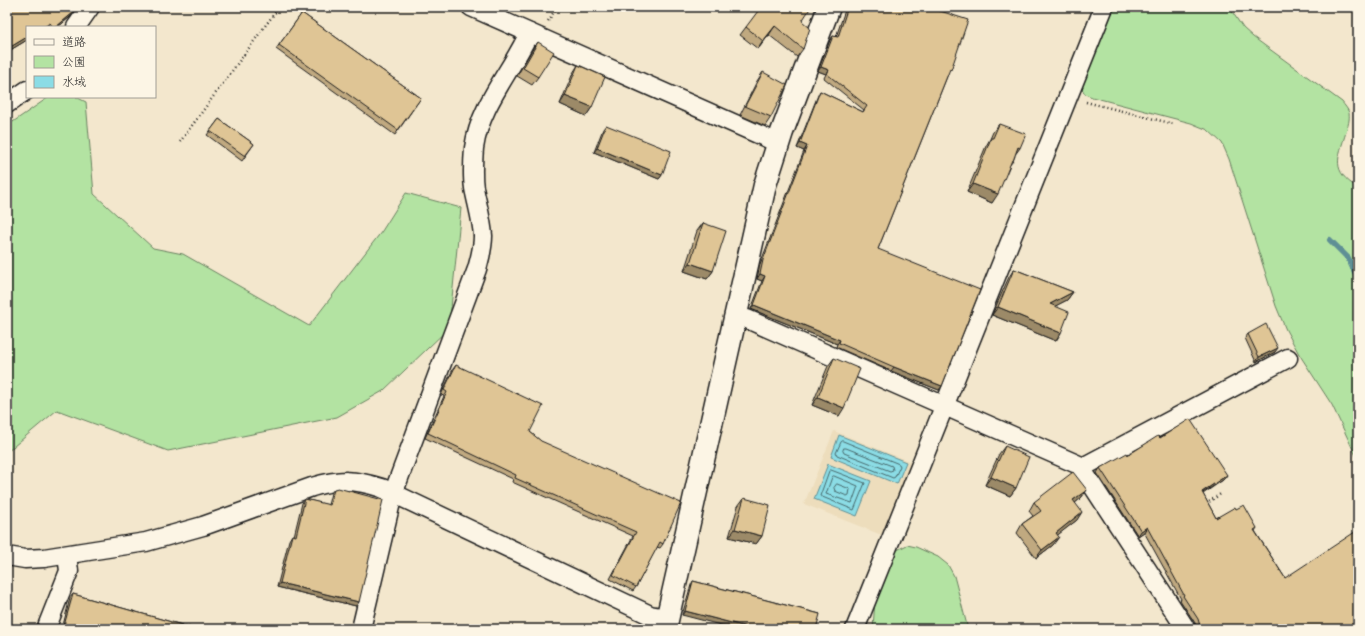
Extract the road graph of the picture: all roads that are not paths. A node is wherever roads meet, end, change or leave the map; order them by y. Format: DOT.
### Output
graph roads {
  1 [pos="90,7"];
  2 [pos="471,7"];
  3 [pos="829,7"];
  4 [pos="1104,7"];
  5 [pos="77,26"];
  6 [pos="529,33"];
  7 [pos="26,91"];
  8 [pos="7,104"];
  9 [pos="778,143"];
  10 [pos="734,316"];
  11 [pos="1288,358"];
  12 [pos="944,406"];
  13 [pos="1081,468"];
  14 [pos="393,494"];
  15 [pos="67,555"];
  16 [pos="7,556"];
  17 [pos="666,624"];
  18 [pos="46,629"];
  19 [pos="361,629"];
  20 [pos="855,629"];
  21 [pos="1186,629"];
  1 -- 5 [label="street"];
  2 -- 6 [label="street"];
  3 -- 9 [label="street"];
  4 -- 12 [label="street"];
  6 -- 9 [label="street"];
  6 -- 14 [label="street"];
  7 -- 8 [label="street"];
  9 -- 10 [label="street"];
  10 -- 12 [label="street"];
  10 -- 17 [label="street"];
  11 -- 13 [label="street"];
  12 -- 13 [label="street"];
  12 -- 20 [label="street"];
  13 -- 21 [label="street"];
  14 -- 15 [label="street"];
  14 -- 17 [label="street"];
  14 -- 19 [label="street"];
  15 -- 16 [label="street"];
  15 -- 18 [label="street"];
}
